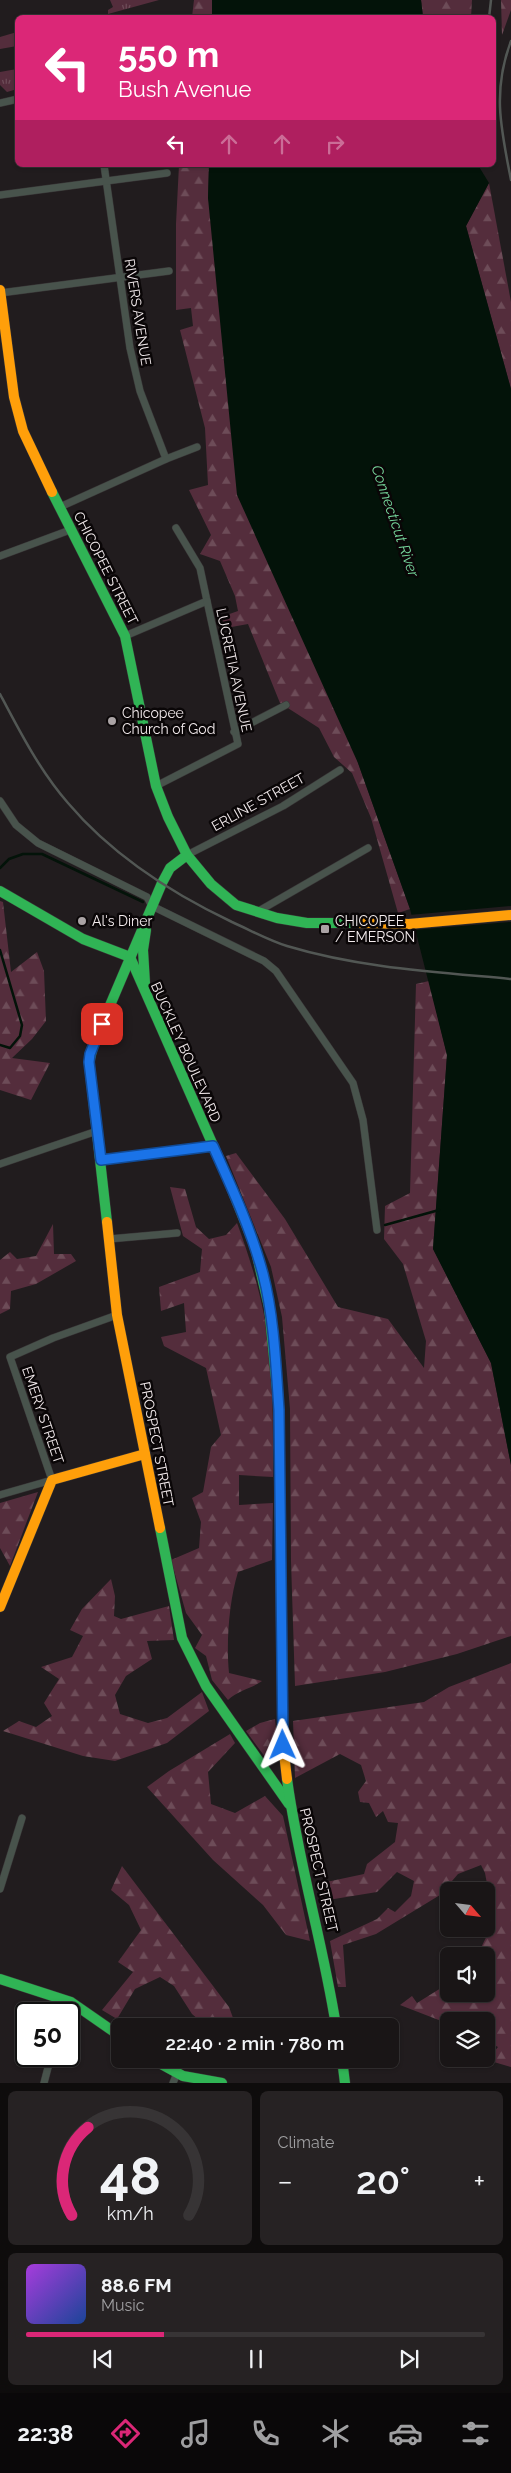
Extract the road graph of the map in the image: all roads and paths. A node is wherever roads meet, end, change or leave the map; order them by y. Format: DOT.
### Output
graph roads {
  1 [pos="15,100"];
  2 [pos="0,103"];
  3 [pos="104,167"];
  4 [pos="167,173"];
  5 [pos="106,181"];
  6 [pos="0,195"];
  7 [pos="169,270"];
  8 [pos="119,276"];
  9 [pos="0,291"];
  10 [pos="197,447"];
  11 [pos="166,459"];
  12 [pos="60,507"];
  13 [pos="176,528"];
  14 [pos="70,530"];
  15 [pos="0,556"];
  16 [pos="207,601"];
  17 [pos="125,636"];
  18 [pos="286,705"];
  19 [pos="234,732"];
  20 [pos="340,770"];
  21 [pos="156,786"];
  22 [pos="0,801"];
  23 [pos="2,811"];
  24 [pos="368,848"];
  25 [pos="187,855"];
  26 [pos="0,891"];
  27 [pos="152,906"];
  28 [pos="257,912"];
  29 [pos="511,915"];
  30 [pos="148,916"];
  31 [pos="130,957"];
  32 [pos="147,996"];
  33 [pos="97,1131"];
  34 [pos="213,1146"];
  35 [pos="101,1160"];
  36 [pos="0,1164"];
  37 [pos="377,1230"];
  38 [pos="177,1233"];
  39 [pos="109,1239"];
  40 [pos="117,1315"];
  41 [pos="145,1454"];
  42 [pos="52,1480"];
  43 [pos="0,1495"];
  44 [pos="0,1607"];
  45 [pos="291,1807"];
  46 [pos="22,1818"];
  47 [pos="0,1888"];
  48 [pos="0,1979"];
  49 [pos="71,2002"];
  50 [pos="80,2008"];
  51 [pos="335,2018"];
  52 [pos="111,2030"];
  53 [pos="48,2067"];
  54 [pos="167,2068"];
  55 [pos="344,2068"];
  56 [pos="176,2073"];
  57 [pos="44,2083"];
  58 [pos="173,2083"];
  59 [pos="222,2083"];
  60 [pos="346,2083"];
  1 -- 2 [label="street"];
  3 -- 5 [label="street, RIVERS AVENUE"];
  4 -- 5 [label="street"];
  5 -- 6 [label="street"];
  5 -- 8 [label="street, RIVERS AVENUE"];
  7 -- 8 [label="street"];
  8 -- 9 [label="street"];
  8 -- 11 [label="street, RIVERS AVENUE"];
  9 -- 12 [label="main road, CHICOPEE STREET"];
  10 -- 11 [label="street"];
  11 -- 12 [label="street"];
  12 -- 14 [label="main road, CHICOPEE STREET"];
  13 -- 16 [label="street, LUCRETIA AVENUE"];
  14 -- 15 [label="street"];
  14 -- 17 [label="main road, CHICOPEE STREET"];
  16 -- 17 [label="street"];
  16 -- 19 [label="street, LUCRETIA AVENUE"];
  17 -- 21 [label="main road, CHICOPEE STREET"];
  18 -- 19 [label="street"];
  19 -- 21 [label="street, LUCRETIA AVENUE"];
  20 -- 25 [label="street, ERLINE STREET"];
  21 -- 25 [label="main road, CHICOPEE STREET"];
  22 -- 23 [label="street"];
  23 -- 27 [label="street"];
  24 -- 28 [label="street"];
  25 -- 27 [label="main road, PROSPECT STREET"];
  25 -- 28 [label="main road, CHICOPEE STREET"];
  26 -- 31 [label="main road"];
  27 -- 30 [label="main road, PROSPECT STREET"];
  27 -- 37 [label="street"];
  28 -- 29 [label="main road, CHICOPEE STREET"];
  30 -- 31 [label="main road, PROSPECT STREET"];
  30 -- 32 [label="main road"];
  31 -- 32 [label="main road, BUCKLEY BOULEVARD"];
  31 -- 33 [label="main road, PROSPECT STREET"];
  32 -- 34 [label="main road, BUCKLEY BOULEVARD"];
  33 -- 35 [label="main road, PROSPECT STREET"];
  33 -- 36 [label="street"];
  34 -- 35 [label="street"];
  34 -- 45 [label="main road, BUCKLEY BOULEVARD"];
  35 -- 39 [label="main road, PROSPECT STREET"];
  38 -- 39 [label="street"];
  39 -- 40 [label="main road, PROSPECT STREET"];
  40 -- 41 [label="main road, PROSPECT STREET"];
  40 -- 42 [label="street, EMERY STREET"];
  41 -- 42 [label="main road"];
  41 -- 45 [label="main road, PROSPECT STREET"];
  42 -- 43 [label="street"];
  42 -- 44 [label="main road"];
  45 -- 51 [label="main road, PROSPECT STREET"];
  46 -- 47 [label="street"];
  48 -- 49 [label="main road"];
  50 -- 52 [label="main road"];
  53 -- 57 [label="street"];
  54 -- 56 [label="main road"];
  55 -- 60 [label="main road"];
  56 -- 58 [label="street"];
  56 -- 59 [label="main road"];
}
